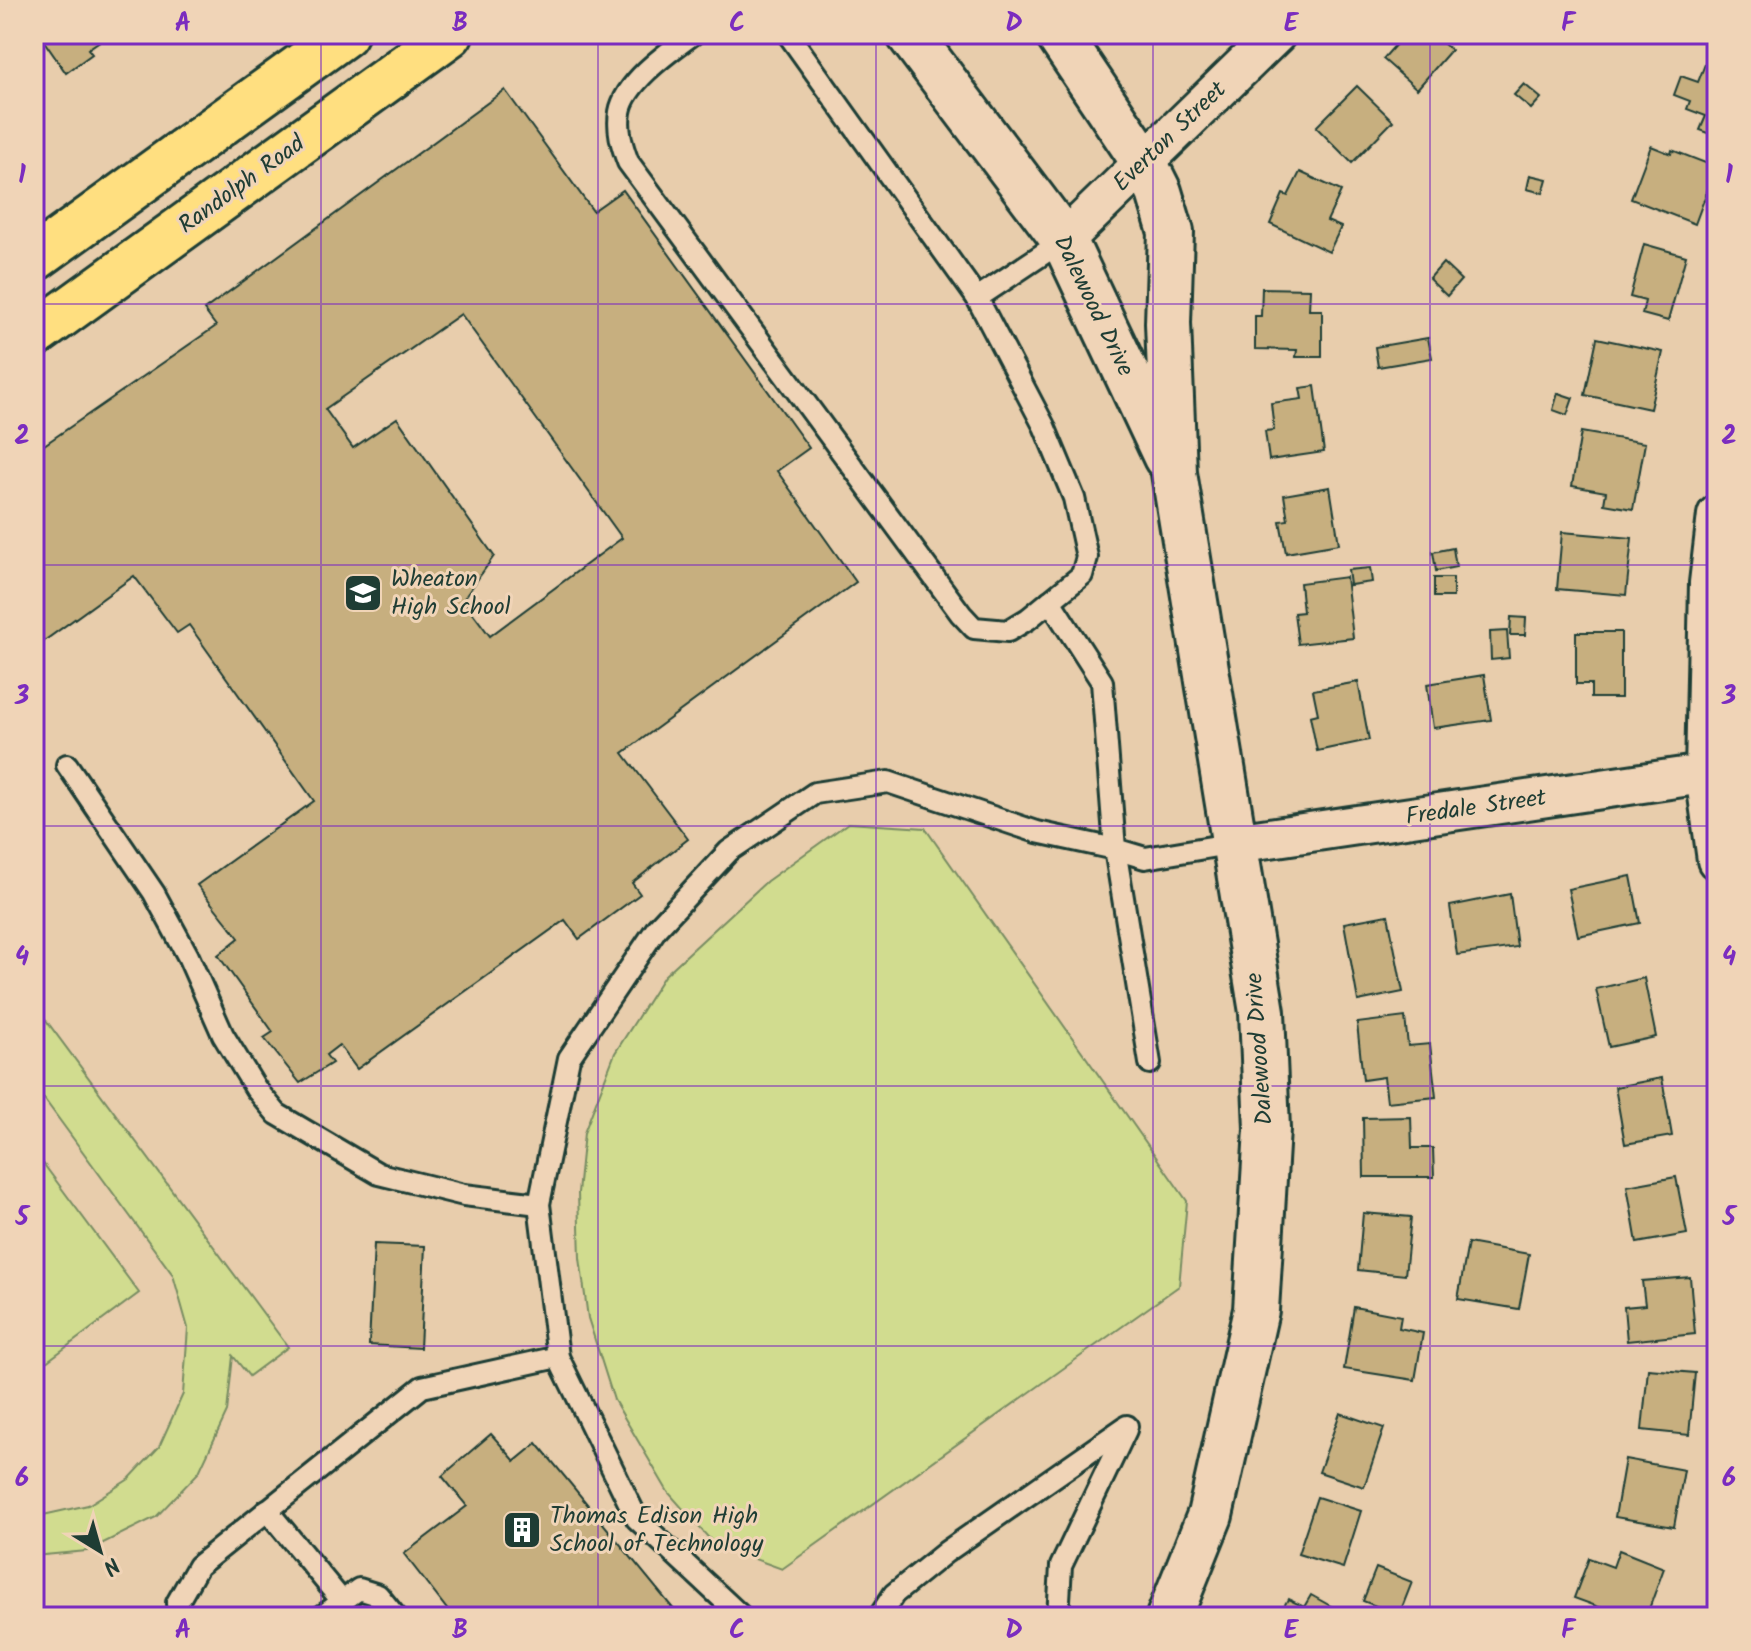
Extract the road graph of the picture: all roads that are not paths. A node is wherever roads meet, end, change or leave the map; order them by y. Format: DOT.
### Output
graph roads {
  1 [pos="345,34"];
  2 [pos="450,34"];
  3 [pos="693,34"];
  4 [pos="788,34"];
  5 [pos="909,34"];
  6 [pos="1058,34"];
  7 [pos="1276,34"];
  8 [pos="1144,162"];
  9 [pos="1064,240"];
  10 [pos="34,259"];
  11 [pos="977,298"];
  12 [pos="34,335"];
  13 [pos="1174,473"];
  14 [pos="1717,515"];
  15 [pos="1050,601"];
  16 [pos="67,765"];
  17 [pos="1711,773"];
  18 [pos="1235,843"];
  19 [pos="1115,849"];
  20 [pos="1717,860"];
  21 [pos="1150,1063"];
  22 [pos="539,1204"];
  23 [pos="558,1357"];
  24 [pos="267,1510"];
  25 [pos="341,1600"];
  26 [pos="178,1617"];
  27 [pos="321,1617"];
  28 [pos="396,1617"];
  29 [pos="742,1617"];
  30 [pos="879,1617"];
  31 [pos="1058,1617"];
  32 [pos="1169,1617"];
  1 -- 10 [label="main road"];
  2 -- 12 [label="main road, Randolph Road"];
  3 -- 15 [label="lane"];
  4 -- 11 [label="lane"];
  5 -- 9 [label="street, Dalewood Drive"];
  6 -- 8 [label="street, Dalewood Drive"];
  7 -- 8 [label="street, Everton Street"];
  8 -- 9 [label="street, Everton Street"];
  8 -- 13 [label="street, Dalewood Drive"];
  9 -- 11 [label="lane"];
  9 -- 13 [label="street, Dalewood Drive"];
  11 -- 15 [label="lane"];
  13 -- 18 [label="street, Dalewood Drive"];
  14 -- 17 [label="street"];
  15 -- 19 [label="lane"];
  16 -- 22 [label="lane"];
  17 -- 18 [label="street, Fredale Street"];
  17 -- 20 [label="street"];
  18 -- 19 [label="lane"];
  18 -- 32 [label="street, Dalewood Drive"];
  19 -- 21 [label="lane"];
  19 -- 22 [label="lane"];
  22 -- 23 [label="lane"];
  23 -- 24 [label="lane"];
  23 -- 29 [label="lane"];
  24 -- 25 [label="lane"];
  24 -- 26 [label="lane"];
  25 -- 27 [label="lane"];
  25 -- 28 [label="lane"];
  30 -- 31 [label="lane"];
}
